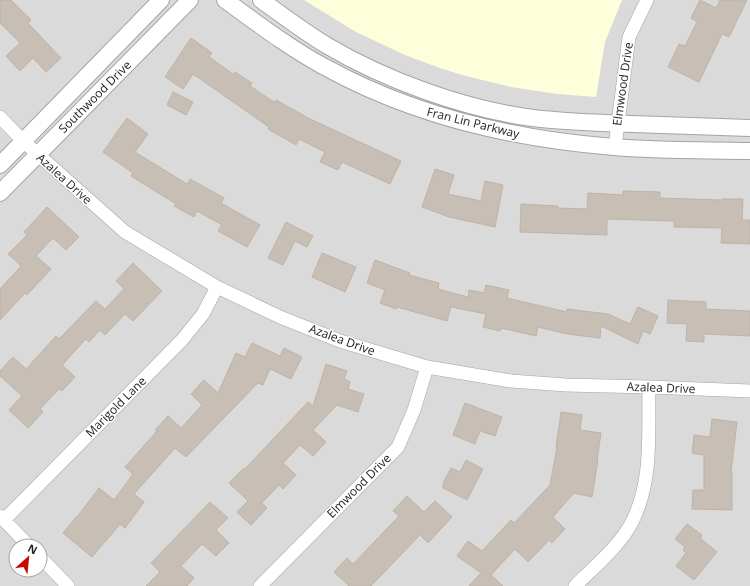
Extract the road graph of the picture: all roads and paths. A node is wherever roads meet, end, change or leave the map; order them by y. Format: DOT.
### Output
graph roads {
  1 [pos="161,0"];
  2 [pos="190,0"];
  3 [pos="225,0"];
  4 [pos="261,0"];
  5 [pos="647,0"];
  6 [pos="0,117"];
  7 [pos="618,124"];
  8 [pos="750,128"];
  9 [pos="22,141"];
  10 [pos="615,147"];
  11 [pos="750,151"];
  12 [pos="38,155"];
  13 [pos="0,165"];
  14 [pos="0,193"];
  15 [pos="217,287"];
  16 [pos="427,367"];
  17 [pos="650,387"];
  18 [pos="750,392"];
  19 [pos="2,518"];
  20 [pos="21,538"];
  21 [pos="48,565"];
  22 [pos="68,586"];
  23 [pos="260,586"];
  24 [pos="575,586"];
  1 -- 9 [label="street, Southwood Drive"];
  2 -- 12 [label="street, Southwood Drive"];
  3 -- 10 [label="street, Fran Lin Parkway"];
  4 -- 7 [label="street, Fran Lin Parkway"];
  5 -- 7 [label="street, Elmwood Drive"];
  6 -- 9 [label="street, Azalea Drive"];
  7 -- 8 [label="street, Fran Lin Parkway"];
  7 -- 10 [label="street, Elmwood Drive"];
  9 -- 12 [label="street, Azalea Drive"];
  9 -- 13 [label="street, Southwood Drive"];
  10 -- 11 [label="street, Fran Lin Parkway"];
  12 -- 14 [label="street, Southwood Drive"];
  12 -- 15 [label="street, Azalea Drive"];
  15 -- 16 [label="street, Azalea Drive"];
  15 -- 19 [label="street, Marigold Lane"];
  16 -- 17 [label="street, Azalea Drive"];
  16 -- 23 [label="street, Elmwood Drive"];
  17 -- 18 [label="street, Azalea Drive"];
  17 -- 24 [label="street"];
  19 -- 20 [label="street"];
  21 -- 22 [label="street"];
}
